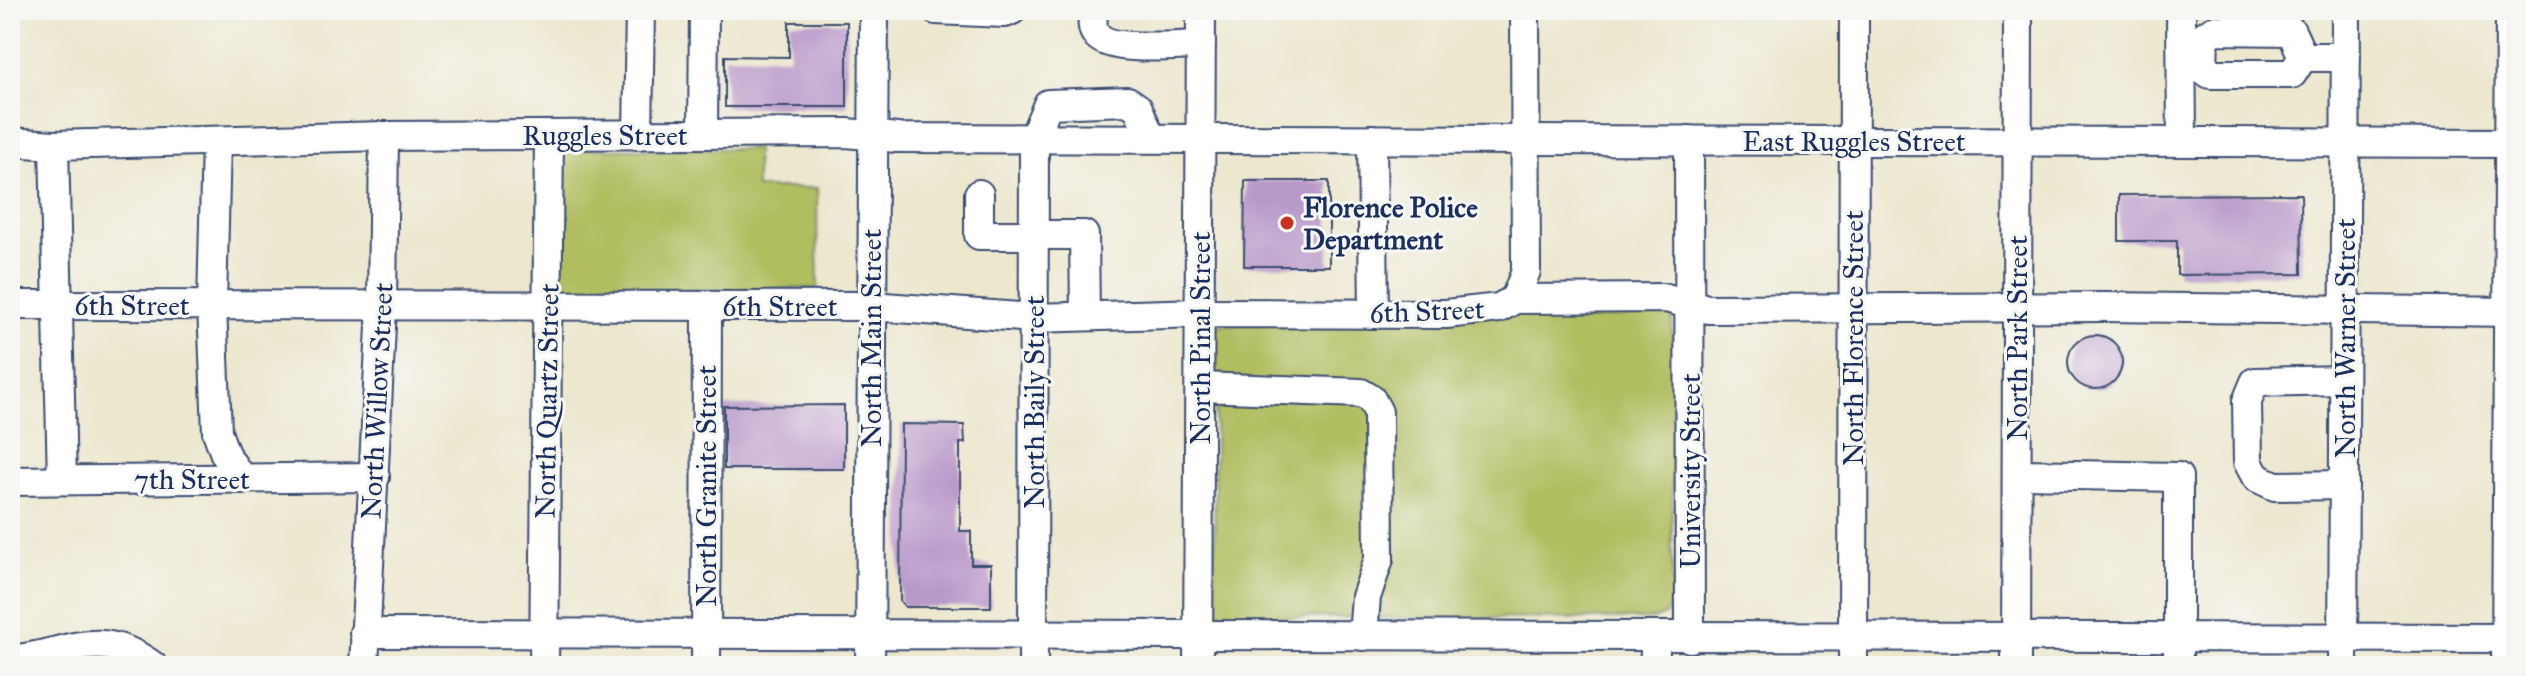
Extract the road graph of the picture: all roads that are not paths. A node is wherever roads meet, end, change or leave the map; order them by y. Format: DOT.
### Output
graph roads {
  1 [pos="640,10"];
  2 [pos="704,10"];
  3 [pos="874,10"];
  4 [pos="936,10"];
  5 [pos="1012,10"];
  6 [pos="1093,10"];
  7 [pos="1201,10"];
  8 [pos="1525,10"];
  9 [pos="1854,10"];
  10 [pos="2018,10"];
  11 [pos="2181,10"];
  12 [pos="2346,10"];
  13 [pos="2510,10"];
  14 [pos="1201,45"];
  15 [pos="2303,57"];
  16 [pos="2346,57"];
  17 [pos="703,134"];
  18 [pos="549,135"];
  19 [pos="638,135"];
  20 [pos="872,135"];
  21 [pos="384,136"];
  22 [pos="1034,137"];
  23 [pos="1199,139"];
  24 [pos="1372,139"];
  25 [pos="1525,140"];
  26 [pos="1689,140"];
  27 [pos="216,141"];
  28 [pos="1854,141"];
  29 [pos="10,142"];
  30 [pos="2018,142"];
  31 [pos="2182,142"];
  32 [pos="2345,142"];
  33 [pos="2513,143"];
  34 [pos="54,145"];
  35 [pos="979,194"];
  36 [pos="1034,235"];
  37 [pos="1515,299"];
  38 [pos="10,305"];
  39 [pos="57,305"];
  40 [pos="212,305"];
  41 [pos="707,305"];
  42 [pos="1690,305"];
  43 [pos="382,306"];
  44 [pos="871,306"];
  45 [pos="548,307"];
  46 [pos="1852,308"];
  47 [pos="2017,308"];
  48 [pos="2345,310"];
  49 [pos="2512,312"];
  50 [pos="1201,313"];
  51 [pos="1374,314"];
  52 [pos="1085,315"];
  53 [pos="1034,318"];
  54 [pos="2344,380"];
  55 [pos="1200,387"];
  56 [pos="2017,474"];
  57 [pos="375,477"];
  58 [pos="242,479"];
  59 [pos="62,480"];
  60 [pos="10,481"];
  61 [pos="2344,485"];
  62 [pos="364,633"];
  63 [pos="544,634"];
  64 [pos="706,634"];
  65 [pos="870,634"];
  66 [pos="1033,635"];
  67 [pos="1198,636"];
  68 [pos="1363,636"];
  69 [pos="1852,636"];
  70 [pos="2016,636"];
  71 [pos="1656,637"];
  72 [pos="2178,637"];
  73 [pos="2344,637"];
  74 [pos="1690,638"];
  75 [pos="2511,638"];
  76 [pos="10,660"];
  77 [pos="153,666"];
  78 [pos="364,666"];
  79 [pos="544,666"];
  80 [pos="706,666"];
  81 [pos="870,666"];
  82 [pos="1033,666"];
  83 [pos="1198,666"];
  84 [pos="1654,666"];
  85 [pos="1853,666"];
  86 [pos="2016,666"];
  87 [pos="2178,666"];
  88 [pos="2343,666"];
  89 [pos="2506,666"];
  1 -- 19 [label="street"];
  2 -- 17 [label="street"];
  3 -- 20 [label="street, North Main Street"];
  4 -- 5 [label="street"];
  6 -- 14 [label="street"];
  7 -- 14 [label="street, North Pinal Street"];
  8 -- 25 [label="street"];
  9 -- 28 [label="street, North Florence Street"];
  10 -- 30 [label="street, North Park Street"];
  11 -- 31 [label="street"];
  12 -- 16 [label="street, North Warner Street"];
  13 -- 33 [label="street"];
  14 -- 23 [label="street, North Pinal Street"];
  15 -- 16 [label="street"];
  16 -- 32 [label="street, North Warner Street"];
  17 -- 19 [label="street, Ruggles Street"];
  17 -- 20 [label="street, Ruggles Street"];
  18 -- 19 [label="street, Ruggles Street"];
  18 -- 21 [label="street, Ruggles Street"];
  18 -- 45 [label="street, North Quartz Street"];
  20 -- 22 [label="street, Ruggles Street"];
  20 -- 44 [label="street, North Main Street"];
  21 -- 27 [label="street, Ruggles Street"];
  21 -- 43 [label="street, North Willow Street"];
  22 -- 23 [label="street, Ruggles Street"];
  22 -- 36 [label="street, North Baily Street"];
  23 -- 24 [label="street, East Ruggles Street"];
  23 -- 50 [label="street, North Pinal Street"];
  24 -- 25 [label="street, East Ruggles Street"];
  24 -- 51 [label="street"];
  25 -- 26 [label="street, East Ruggles Street"];
  25 -- 37 [label="street"];
  26 -- 28 [label="street, East Ruggles Street"];
  26 -- 42 [label="street, University Street"];
  27 -- 34 [label="street, Ruggles Street"];
  27 -- 40 [label="street"];
  28 -- 30 [label="street, East Ruggles Street"];
  28 -- 46 [label="street, North Florence Street"];
  29 -- 34 [label="street, Ruggles Street"];
  30 -- 31 [label="street, East Ruggles Street"];
  30 -- 47 [label="street, North Park Street"];
  31 -- 32 [label="street, East Ruggles Street"];
  32 -- 33 [label="street, East Ruggles Street"];
  32 -- 48 [label="street, North Warner Street"];
  33 -- 49 [label="street"];
  34 -- 39 [label="street"];
  35 -- 36 [label="street"];
  36 -- 52 [label="street"];
  36 -- 53 [label="street, North Baily Street"];
  37 -- 42 [label="street, 6th Street"];
  37 -- 51 [label="street, 6th Street"];
  38 -- 39 [label="street, 6th Street"];
  39 -- 40 [label="street, 6th Street"];
  39 -- 59 [label="street"];
  40 -- 43 [label="street, 6th Street"];
  40 -- 58 [label="street"];
  41 -- 44 [label="street, 6th Street"];
  41 -- 45 [label="street, 6th Street"];
  41 -- 64 [label="street, North Granite Street"];
  42 -- 46 [label="street, 6th Street"];
  42 -- 74 [label="street, University Street"];
  43 -- 45 [label="street, 6th Street"];
  43 -- 57 [label="street, North Willow Street"];
  44 -- 53 [label="street, 6th Street"];
  44 -- 65 [label="street, North Main Street"];
  45 -- 63 [label="street, North Quartz Street"];
  46 -- 47 [label="street, 6th Street"];
  46 -- 69 [label="street, North Florence Street"];
  47 -- 48 [label="street, 6th Street"];
  47 -- 56 [label="street, North Park Street"];
  48 -- 49 [label="street, 6th Street"];
  48 -- 54 [label="street, North Warner Street"];
  49 -- 75 [label="street"];
  50 -- 51 [label="street, 6th Street"];
  50 -- 52 [label="street, 6th Street"];
  50 -- 55 [label="street, North Pinal Street"];
  52 -- 53 [label="street, 6th Street"];
  53 -- 66 [label="street, North Baily Street"];
  54 -- 61 [label="street, North Warner Street"];
  54 -- 61 [label="street"];
  55 -- 67 [label="street, North Pinal Street"];
  55 -- 68 [label="street"];
  56 -- 70 [label="street, North Park Street"];
  56 -- 72 [label="street"];
  57 -- 58 [label="street, 7th Street"];
  57 -- 62 [label="street, North Willow Street"];
  58 -- 59 [label="street, 7th Street"];
  59 -- 60 [label="street, 7th Street"];
  61 -- 73 [label="street, North Warner Street"];
  62 -- 63 [label="street"];
  62 -- 78 [label="street, North Willow Street"];
  63 -- 64 [label="street"];
  63 -- 79 [label="street, North Quartz Street"];
  64 -- 65 [label="street"];
  64 -- 80 [label="street, North Granite Street"];
  65 -- 66 [label="street"];
  65 -- 81 [label="street, North Main Street"];
  66 -- 67 [label="street"];
  66 -- 82 [label="street, North Baily Street"];
  67 -- 68 [label="street"];
  67 -- 83 [label="street, North Pinal Street"];
  68 -- 71 [label="street"];
  69 -- 70 [label="street"];
  69 -- 74 [label="street"];
  69 -- 85 [label="street, North Florence Street"];
  70 -- 72 [label="street"];
  70 -- 86 [label="street, North Park Street"];
  71 -- 74 [label="street"];
  71 -- 84 [label="street"];
  72 -- 73 [label="street"];
  72 -- 87 [label="street"];
  73 -- 75 [label="street"];
  73 -- 88 [label="street, North Warner Street"];
  75 -- 89 [label="street"];
  76 -- 77 [label="street"];
}
